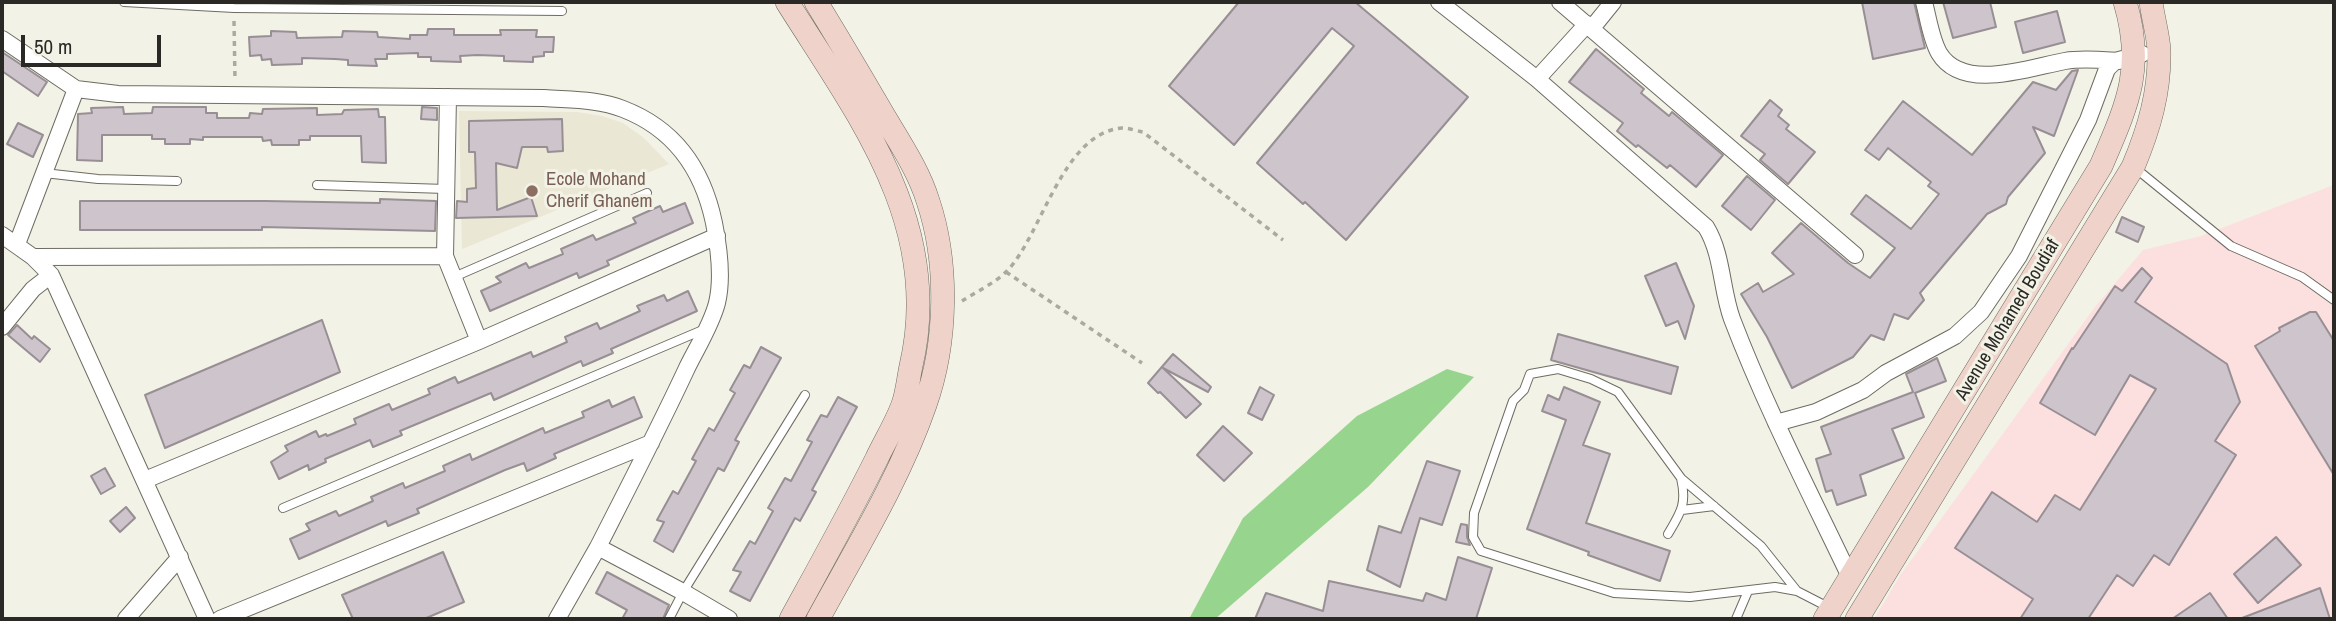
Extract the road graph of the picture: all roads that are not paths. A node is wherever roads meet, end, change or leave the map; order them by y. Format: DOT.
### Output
graph roads {
  1 [pos="124,2"];
  2 [pos="787,2"];
  3 [pos="816,2"];
  4 [pos="1439,2"];
  5 [pos="1560,2"];
  6 [pos="1613,2"];
  7 [pos="1924,2"];
  8 [pos="2125,2"];
  9 [pos="2151,2"];
  10 [pos="562,11"];
  11 [pos="1590,26"];
  12 [pos="2,39"];
  13 [pos="2159,49"];
  14 [pos="2127,58"];
  15 [pos="1537,79"];
  16 [pos="76,89"];
  17 [pos="449,97"];
  18 [pos="2133,167"];
  19 [pos="44,173"];
  20 [pos="177,181"];
  21 [pos="317,185"];
  22 [pos="446,189"];
  23 [pos="647,193"];
  24 [pos="2,235"];
  25 [pos="717,236"];
  26 [pos="17,244"];
  27 [pos="1855,255"];
  28 [pos="445,256"];
  29 [pos="33,257"];
  30 [pos="51,275"];
  31 [pos="453,277"];
  32 [pos="2334,300"];
  33 [pos="2,327"];
  34 [pos="705,329"];
  35 [pos="480,341"];
  36 [pos="806,396"];
  37 [pos="1776,423"];
  38 [pos="651,443"];
  39 [pos="1681,478"];
  40 [pos="145,480"];
  41 [pos="1714,506"];
  42 [pos="284,508"];
  43 [pos="1682,510"];
  44 [pos="1668,534"];
  45 [pos="598,547"];
  46 [pos="180,557"];
  47 [pos="1851,579"];
  48 [pos="1797,590"];
  49 [pos="1748,591"];
  50 [pos="683,592"];
  51 [pos="1829,614"];
  52 [pos="200,615"];
  53 [pos="126,619"];
  54 [pos="220,619"];
  55 [pos="557,619"];
  56 [pos="669,619"];
  57 [pos="729,619"];
  58 [pos="791,619"];
  59 [pos="818,619"];
  60 [pos="1736,619"];
  61 [pos="1857,619"];
  1 -- 10 [label="lane"];
  2 -- 58 [label="main road"];
  3 -- 59 [label="main road"];
  4 -- 15 [label="street"];
  5 -- 11 [label="street"];
  6 -- 11 [label="street"];
  7 -- 14 [label="street"];
  8 -- 14 [label="main road, Avenue Mohamed Boudiaf"];
  9 -- 13 [label="main road, Avenue Mohamed Boudiaf"];
  11 -- 15 [label="street"];
  11 -- 27 [label="street"];
  12 -- 16 [label="street"];
  13 -- 14 [label="street"];
  13 -- 18 [label="main road, Avenue Mohamed Boudiaf"];
  14 -- 37 [label="street"];
  14 -- 47 [label="main road, Avenue Mohamed Boudiaf"];
  15 -- 37 [label="street"];
  16 -- 17 [label="street"];
  16 -- 19 [label="street"];
  17 -- 22 [label="street"];
  17 -- 25 [label="street"];
  18 -- 32 [label="lane"];
  18 -- 61 [label="main road, Avenue Mohamed Boudiaf"];
  19 -- 20 [label="lane"];
  19 -- 26 [label="street"];
  21 -- 22 [label="lane"];
  22 -- 28 [label="street"];
  23 -- 31 [label="lane"];
  24 -- 26 [label="street"];
  25 -- 34 [label="street"];
  25 -- 35 [label="street"];
  26 -- 29 [label="street"];
  28 -- 29 [label="street"];
  28 -- 31 [label="street"];
  29 -- 30 [label="street"];
  30 -- 33 [label="street"];
  30 -- 40 [label="street"];
  31 -- 35 [label="street"];
  34 -- 38 [label="street"];
  34 -- 42 [label="lane"];
  35 -- 40 [label="street"];
  36 -- 50 [label="lane"];
  37 -- 47 [label="street"];
  38 -- 45 [label="street"];
  38 -- 54 [label="street"];
  39 -- 41 [label="lane"];
  39 -- 43 [label="lane"];
  39 -- 49 [label="lane"];
  40 -- 46 [label="street"];
  41 -- 43 [label="lane"];
  41 -- 48 [label="lane"];
  43 -- 44 [label="lane"];
  45 -- 50 [label="street"];
  45 -- 55 [label="street"];
  46 -- 52 [label="street"];
  46 -- 53 [label="street"];
  47 -- 51 [label="main road, Avenue Mohamed Boudiaf"];
  48 -- 49 [label="lane"];
  48 -- 51 [label="lane"];
  49 -- 60 [label="lane"];
  50 -- 56 [label="lane"];
  50 -- 57 [label="street"];
}
